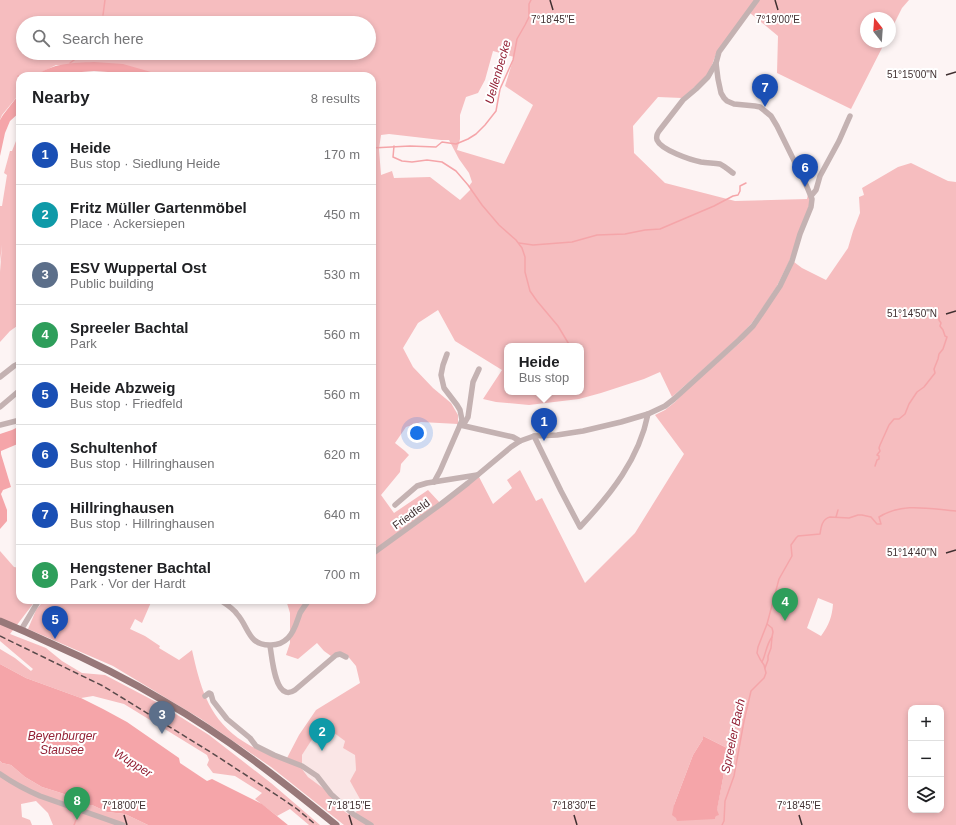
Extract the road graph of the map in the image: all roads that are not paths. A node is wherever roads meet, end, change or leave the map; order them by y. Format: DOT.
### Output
graph roads {
  1 [pos="757,0"];
  2 [pos="716,63"];
  3 [pos="850,116"];
  4 [pos="733,173"];
  5 [pos="811,196"];
  6 [pos="447,354"];
  7 [pos="16,365"];
  8 [pos="480,369"];
  9 [pos="0,377"];
  10 [pos="16,393"];
  11 [pos="0,407"];
  12 [pos="648,414"];
  13 [pos="16,421"];
  14 [pos="0,425"];
  15 [pos="460,425"];
  16 [pos="534,436"];
  17 [pos="520,441"];
  18 [pos="478,475"];
  19 [pos="434,482"];
  20 [pos="395,505"];
  21 [pos="376,551"];
  22 [pos="37,604"];
  23 [pos="225,604"];
  24 [pos="306,604"];
  25 [pos="0,621"];
  26 [pos="21,630"];
  27 [pos="270,646"];
  28 [pos="346,657"];
  29 [pos="205,696"];
  30 [pos="0,774"];
  31 [pos="123,825"];
  32 [pos="336,825"];
  33 [pos="370,825"];
  1 -- 2 [label="street"];
  2 -- 4 [label="street"];
  2 -- 5 [label="street"];
  3 -- 5 [label="street"];
  5 -- 12 [label="street, Friedfeld"];
  6 -- 15 [label="street"];
  7 -- 9 [label="street"];
  8 -- 15 [label="street"];
  10 -- 11 [label="street"];
  12 -- 16 [label="street, Friedfeld"];
  12 -- 16 [label="street"];
  13 -- 14 [label="street"];
  15 -- 17 [label="street"];
  15 -- 19 [label="street"];
  16 -- 17 [label="street, Friedfeld"];
  17 -- 18 [label="street, Friedfeld"];
  18 -- 19 [label="street"];
  18 -- 21 [label="street, Friedfeld"];
  19 -- 20 [label="street"];
  22 -- 26 [label="street"];
  23 -- 27 [label="street"];
  24 -- 27 [label="street"];
  25 -- 26 [label="main road"];
  26 -- 32 [label="main road"];
  27 -- 28 [label="street"];
  29 -- 33 [label="street"];
  30 -- 31 [label="street"];
}
